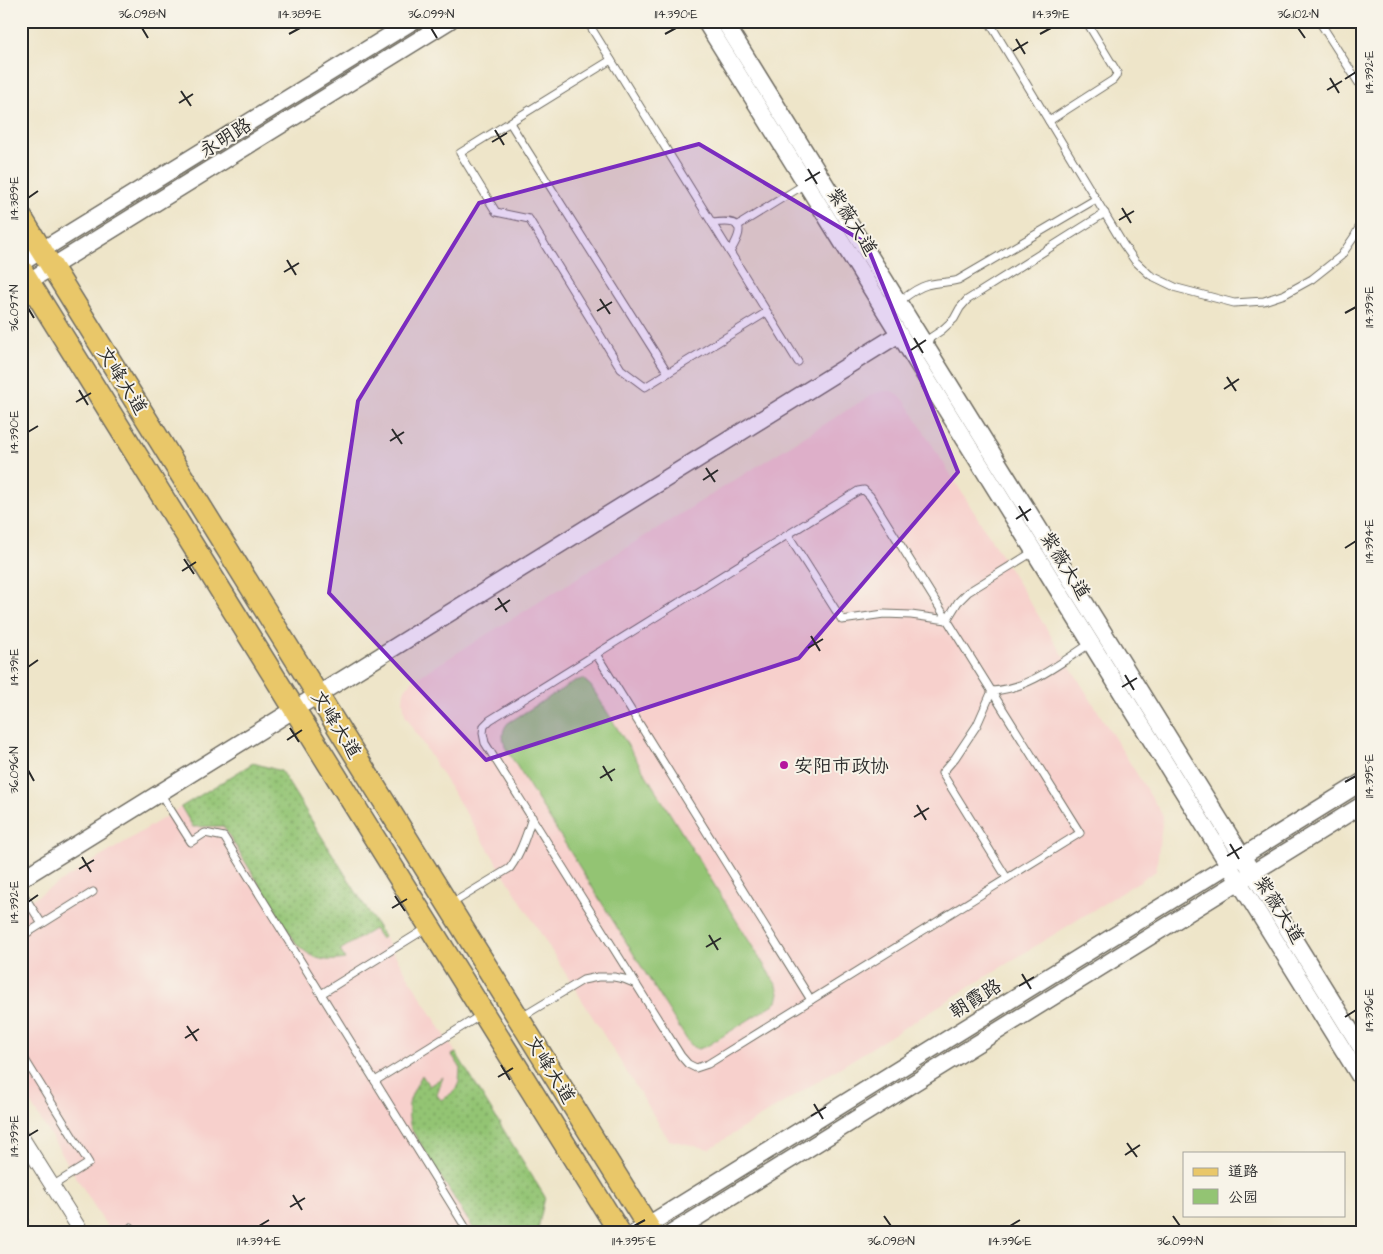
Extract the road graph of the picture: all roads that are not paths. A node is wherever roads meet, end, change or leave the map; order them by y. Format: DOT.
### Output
graph roads {
  1 [pos="413,21"];
  2 [pos="449,21"];
  3 [pos="588,21"];
  4 [pos="705,21"];
  5 [pos="724,21"];
  6 [pos="1086,21"];
  7 [pos="1319,21"];
  8 [pos="991,25"];
  9 [pos="611,60"];
  10 [pos="1362,88"];
  11 [pos="1049,121"];
  12 [pos="510,122"];
  13 [pos="806,184"];
  14 [pos="1096,198"];
  15 [pos="1105,212"];
  16 [pos="21,217"];
  17 [pos="1362,222"];
  18 [pos="712,223"];
  19 [pos="737,226"];
  20 [pos="730,252"];
  21 [pos="47,258"];
  22 [pos="23,275"];
  23 [pos="898,302"];
  24 [pos="767,312"];
  25 [pos="899,334"];
  26 [pos="924,342"];
  27 [pos="798,362"];
  28 [pos="668,373"];
  29 [pos="788,534"];
  30 [pos="1034,551"];
  31 [pos="948,620"];
  32 [pos="1091,643"];
  33 [pos="596,654"];
  34 [pos="992,692"];
  35 [pos="319,694"];
  36 [pos="295,709"];
  37 [pos="1362,782"];
  38 [pos="160,793"];
  39 [pos="1362,805"];
  40 [pos="532,817"];
  41 [pos="1236,860"];
  42 [pos="1246,877"];
  43 [pos="1008,878"];
  44 [pos="21,879"];
  45 [pos="21,891"];
  46 [pos="93,892"];
  47 [pos="449,905"];
  48 [pos="42,924"];
  49 [pos="430,926"];
  50 [pos="21,936"];
  51 [pos="636,984"];
  52 [pos="321,994"];
  53 [pos="811,1000"];
  54 [pos="484,1014"];
  55 [pos="520,1019"];
  56 [pos="1362,1049"];
  57 [pos="21,1053"];
  58 [pos="1362,1080"];
  59 [pos="375,1081"];
  60 [pos="21,1136"];
  61 [pos="52,1186"];
  62 [pos="645,1230"];
  63 [pos="82,1233"];
  64 [pos="469,1233"];
  65 [pos="620,1233"];
  66 [pos="672,1233"];
  1 -- 21 [label="street, 永明路"];
  2 -- 21 [label="street, 永明路"];
  3 -- 9 [label="lane"];
  4 -- 13 [label="street, 紫薇大道"];
  5 -- 23 [label="street, 紫薇大道"];
  6 -- 11 [label="lane"];
  7 -- 10 [label="lane"];
  8 -- 11 [label="lane"];
  9 -- 12 [label="lane"];
  9 -- 18 [label="lane"];
  11 -- 14 [label="lane"];
  12 -- 28 [label="lane"];
  12 -- 28 [label="lane"];
  13 -- 19 [label="lane"];
  13 -- 25 [label="street, 紫薇大道"];
  14 -- 15 [label="lane"];
  14 -- 23 [label="lane"];
  15 -- 17 [label="lane"];
  15 -- 26 [label="lane"];
  16 -- 21 [label="main road, 文峰大道"];
  18 -- 19 [label="lane"];
  18 -- 20 [label="lane"];
  19 -- 20 [label="lane"];
  20 -- 24 [label="lane"];
  21 -- 22 [label="street, 永明路"];
  21 -- 35 [label="main road, 文峰大道"];
  22 -- 36 [label="main road, 文峰大道"];
  23 -- 26 [label="street, 紫薇大道"];
  24 -- 27 [label="lane"];
  24 -- 28 [label="lane"];
  25 -- 30 [label="street, 紫薇大道"];
  25 -- 35 [label="street"];
  26 -- 41 [label="street, 紫薇大道"];
  29 -- 31 [label="lane"];
  29 -- 31 [label="lane"];
  29 -- 33 [label="lane"];
  30 -- 31 [label="lane"];
  30 -- 32 [label="street, 紫薇大道"];
  31 -- 34 [label="lane"];
  32 -- 34 [label="lane"];
  32 -- 41 [label="street, 紫薇大道"];
  33 -- 40 [label="lane"];
  33 -- 53 [label="lane"];
  34 -- 43 [label="lane"];
  34 -- 43 [label="lane"];
  35 -- 36 [label="street"];
  35 -- 47 [label="main road, 文峰大道"];
  36 -- 38 [label="street"];
  36 -- 49 [label="main road, 文峰大道"];
  37 -- 41 [label="street, 朝霞路"];
  38 -- 44 [label="street"];
  38 -- 52 [label="lane"];
  39 -- 42 [label="street"];
  40 -- 47 [label="lane"];
  40 -- 51 [label="lane"];
  41 -- 42 [label="street, 紫薇大道"];
  41 -- 62 [label="street, 朝霞路"];
  42 -- 56 [label="street, 紫薇大道"];
  42 -- 58 [label="street, 紫薇大道"];
  42 -- 66 [label="street"];
  43 -- 53 [label="lane"];
  45 -- 48 [label="lane"];
  46 -- 48 [label="lane"];
  47 -- 55 [label="main road, 文峰大道"];
  48 -- 50 [label="lane"];
  49 -- 52 [label="lane"];
  49 -- 54 [label="main road, 文峰大道"];
  51 -- 53 [label="lane"];
  51 -- 55 [label="lane"];
  52 -- 59 [label="lane"];
  54 -- 59 [label="lane"];
  54 -- 65 [label="main road, 文峰大道"];
  55 -- 62 [label="main road, 文峰大道"];
  57 -- 61 [label="lane"];
  59 -- 64 [label="lane"];
  60 -- 61 [label="street"];
  61 -- 63 [label="street"];
}
